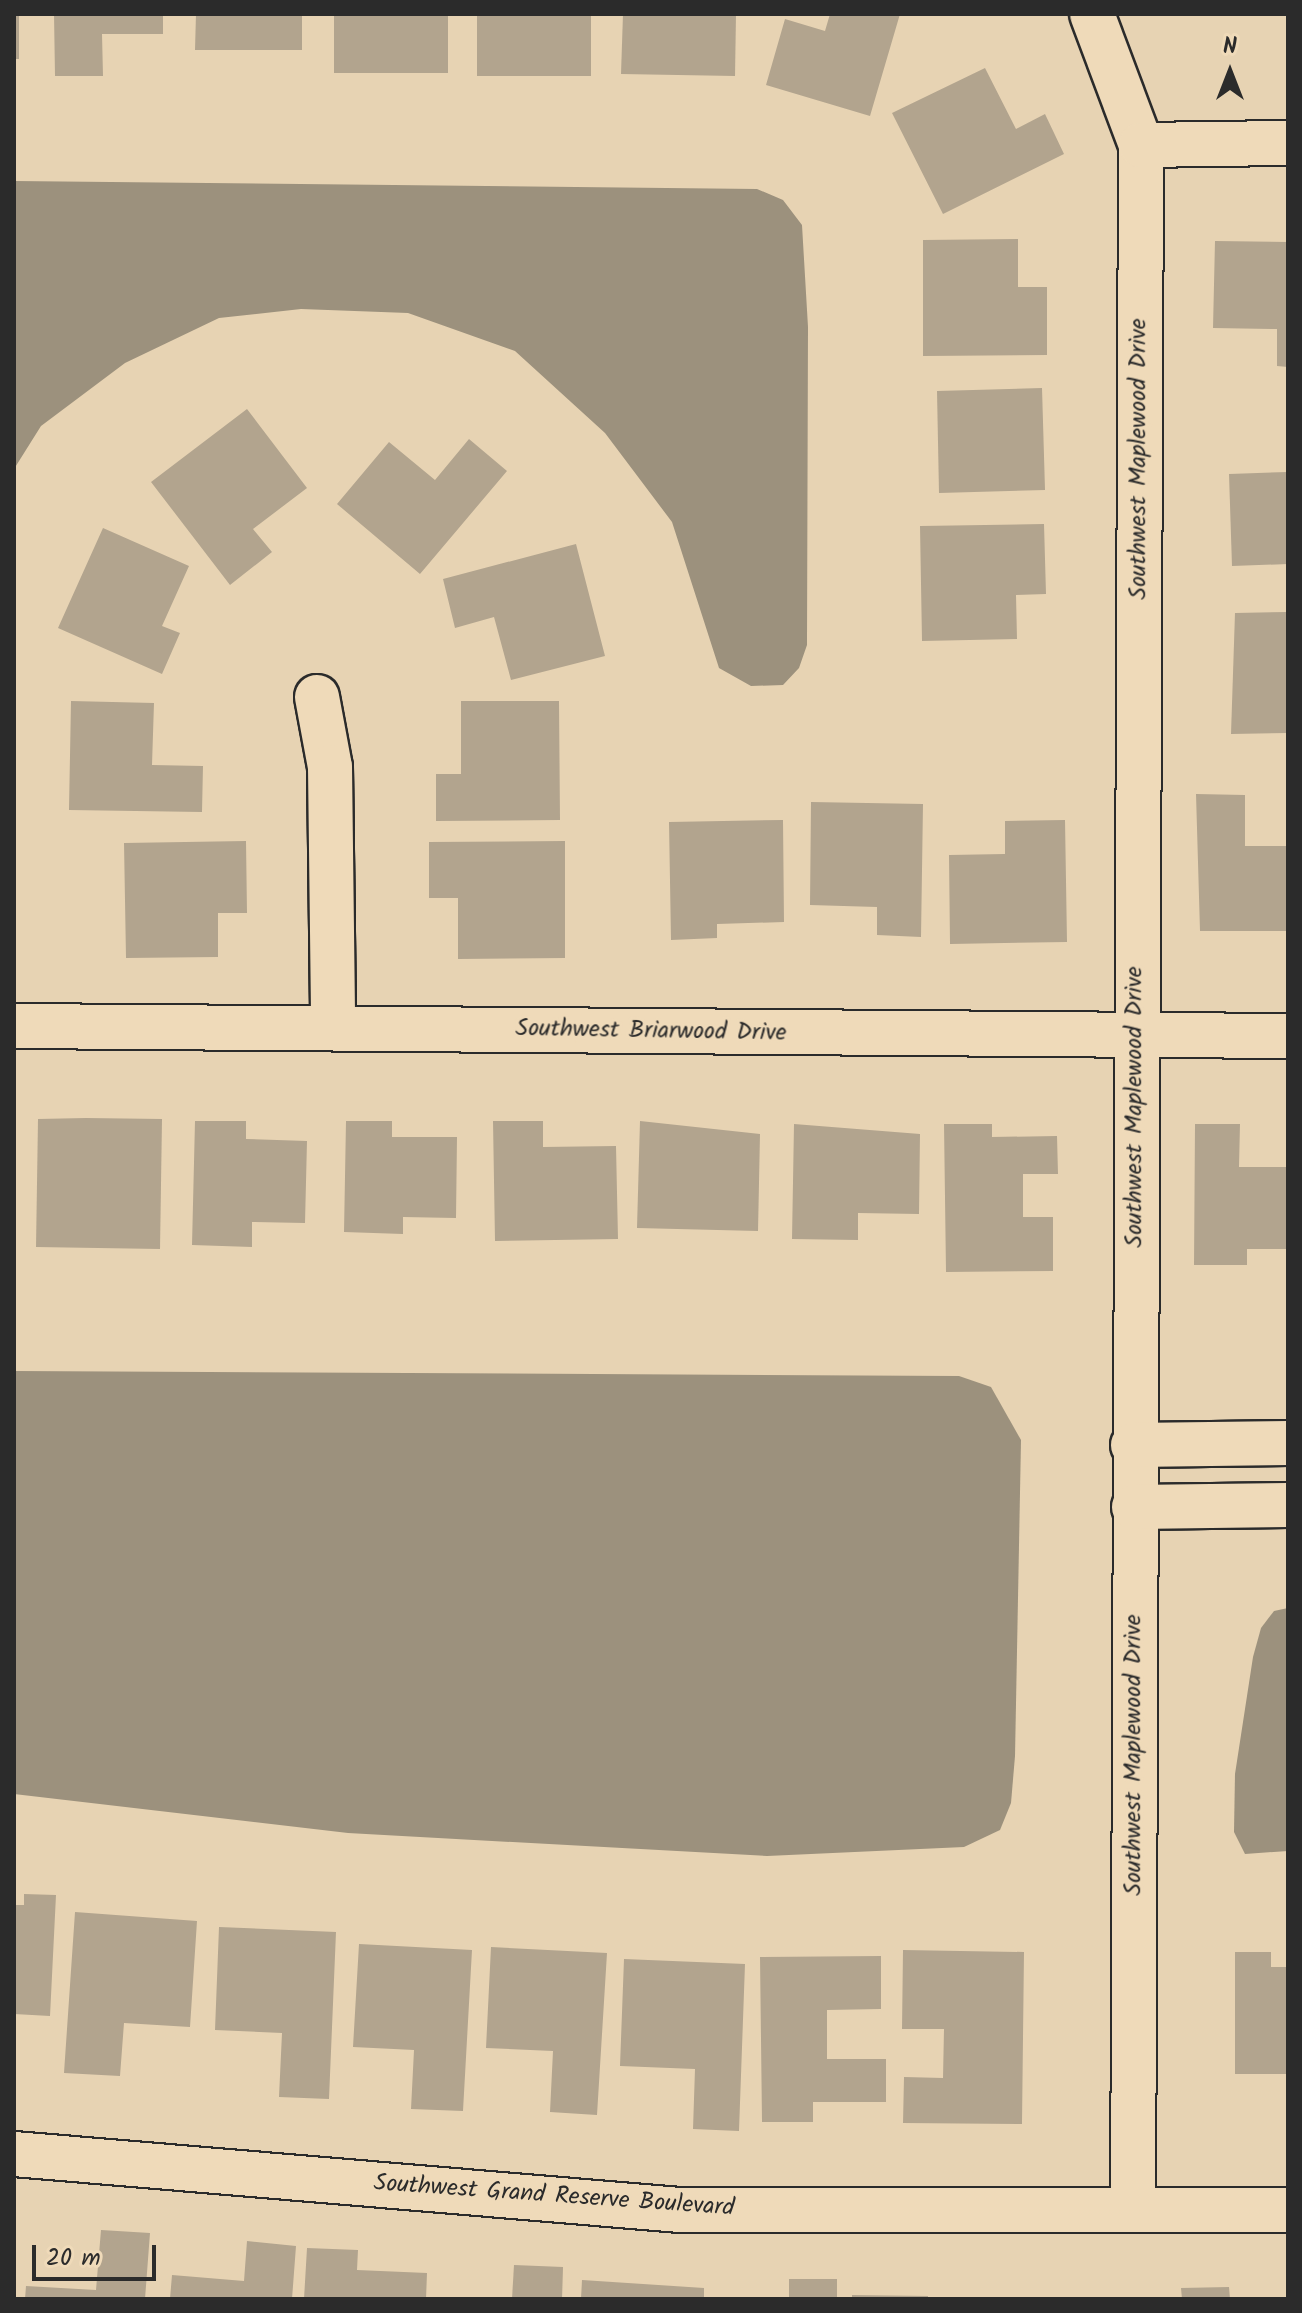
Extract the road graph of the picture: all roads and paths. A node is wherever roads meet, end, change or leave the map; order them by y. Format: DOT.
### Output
graph roads {
  1 [pos="1092,14"];
  2 [pos="1288,143"];
  3 [pos="1141,145"];
  4 [pos="317,697"];
  5 [pos="14,1026"];
  6 [pos="333,1027"];
  7 [pos="1135,1036"];
  8 [pos="1288,1036"];
  9 [pos="1288,1443"];
  10 [pos="1133,1445"];
  11 [pos="1288,1505"];
  12 [pos="1134,1507"];
  13 [pos="14,2154"];
  14 [pos="1133,2209"];
  15 [pos="1288,2210"];
  1 -- 3 [label="street, Southwest Maplewood Drive"];
  2 -- 3 [label="street"];
  3 -- 7 [label="street, Southwest Maplewood Drive"];
  4 -- 6 [label="street"];
  5 -- 6 [label="street, Southwest Briarwood Drive"];
  6 -- 7 [label="street, Southwest Briarwood Drive"];
  7 -- 8 [label="street, Southwest Briarwood Drive"];
  7 -- 10 [label="street, Southwest Maplewood Drive"];
  9 -- 10 [label="street"];
  10 -- 12 [label="street, Southwest Maplewood Drive"];
  11 -- 12 [label="street"];
  12 -- 14 [label="street, Southwest Maplewood Drive"];
  13 -- 14 [label="street, Southwest Grand Reserve Boulevard"];
  14 -- 15 [label="street, Southwest Grand Reserve Boulevard"];
}
